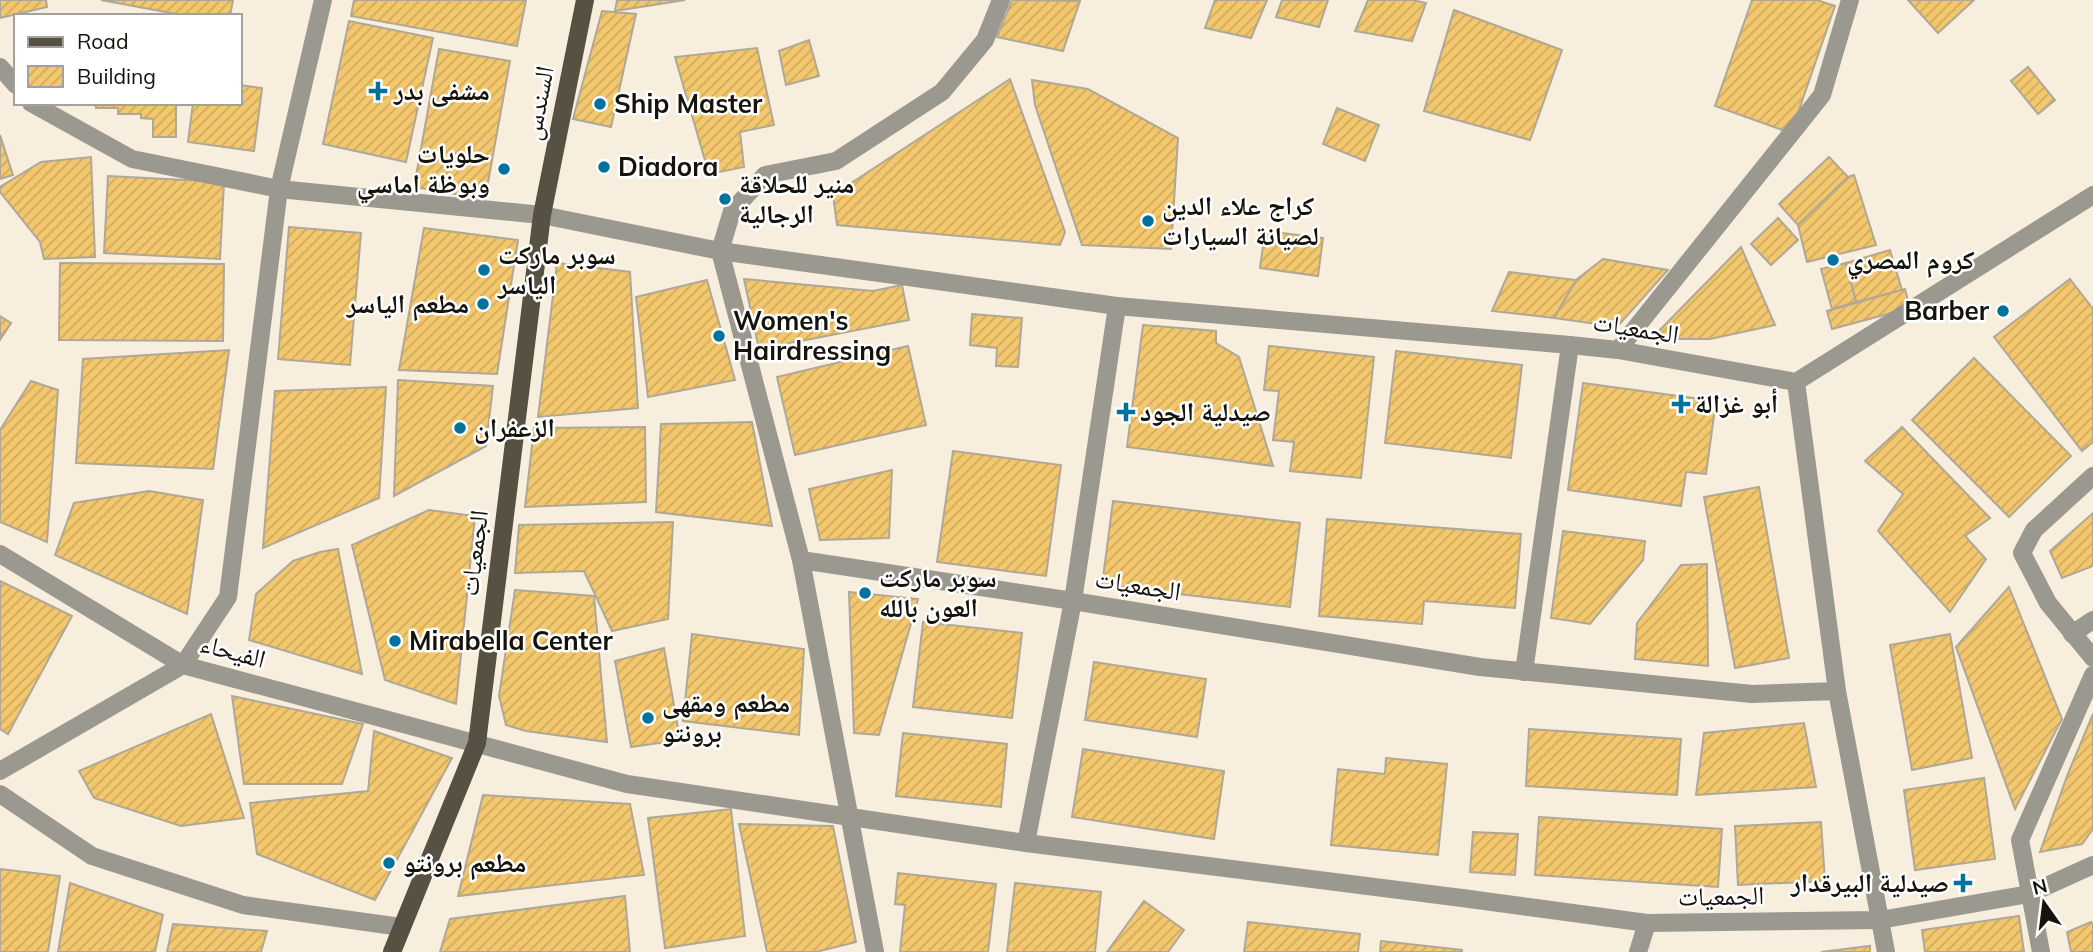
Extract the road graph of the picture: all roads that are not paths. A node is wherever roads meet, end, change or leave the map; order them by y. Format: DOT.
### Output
graph roads {
  1 [pos="323,0"];
  2 [pos="584,0"];
  3 [pos="1001,0"];
  4 [pos="1850,0"];
  5 [pos="0,67"];
  6 [pos="14,83"];
  7 [pos="35,105"];
  8 [pos="279,189"];
  9 [pos="2093,195"];
  10 [pos="542,215"];
  11 [pos="720,251"];
  12 [pos="1116,306"];
  13 [pos="1570,345"];
  14 [pos="1618,350"];
  15 [pos="1796,382"];
  16 [pos="2093,476"];
  17 [pos="0,554"];
  18 [pos="801,560"];
  19 [pos="1073,601"];
  20 [pos="2093,620"];
  21 [pos="2072,634"];
  22 [pos="2093,658"];
  23 [pos="183,665"];
  24 [pos="1524,672"];
  25 [pos="2093,675"];
  26 [pos="1837,691"];
  27 [pos="477,743"];
  28 [pos="0,771"];
  29 [pos="0,794"];
  30 [pos="848,816"];
  31 [pos="1026,843"];
  32 [pos="2093,865"];
  33 [pos="2029,894"];
  34 [pos="1880,920"];
  35 [pos="1647,923"];
  36 [pos="401,927"];
  37 [pos="392,952"];
  38 [pos="875,952"];
  39 [pos="1638,952"];
  40 [pos="1886,952"];
  41 [pos="2041,952"];
  1 -- 8 [label="street"];
  2 -- 10 [label="main road, السندس"];
  3 -- 11 [label="street"];
  4 -- 14 [label="street"];
  5 -- 6 [label="street"];
  7 -- 8 [label="street"];
  8 -- 10 [label="street"];
  8 -- 23 [label="street"];
  9 -- 15 [label="street"];
  10 -- 11 [label="street, الجمعيات"];
  10 -- 27 [label="main road, الجمعيات"];
  11 -- 12 [label="street, الجمعيات"];
  11 -- 18 [label="street"];
  12 -- 13 [label="street, الجمعيات"];
  12 -- 19 [label="street, الجمعيات"];
  13 -- 14 [label="street, الجمعيات"];
  13 -- 24 [label="street"];
  14 -- 15 [label="street, الجمعيات"];
  15 -- 26 [label="street"];
  16 -- 21 [label="street"];
  17 -- 23 [label="street, الفيحاء"];
  18 -- 19 [label="street, الجمعيات"];
  18 -- 30 [label="street"];
  19 -- 24 [label="street, الجمعيات"];
  19 -- 31 [label="street"];
  20 -- 21 [label="street"];
  21 -- 22 [label="street"];
  23 -- 27 [label="street, الفيحاء"];
  23 -- 28 [label="street"];
  24 -- 26 [label="street, الجمعيات"];
  25 -- 33 [label="street"];
  26 -- 34 [label="street"];
  27 -- 30 [label="street, الجمعيات"];
  27 -- 36 [label="main road"];
  29 -- 36 [label="street"];
  30 -- 31 [label="street, الجمعيات"];
  30 -- 38 [label="street"];
  31 -- 35 [label="street, الجمعيات"];
  32 -- 33 [label="street, الجمعيات"];
  33 -- 34 [label="street, الجمعيات"];
  33 -- 41 [label="street"];
  34 -- 35 [label="street, الجمعيات"];
  34 -- 40 [label="street"];
  35 -- 39 [label="street, الجمعيات"];
  36 -- 37 [label="main road"];
}
